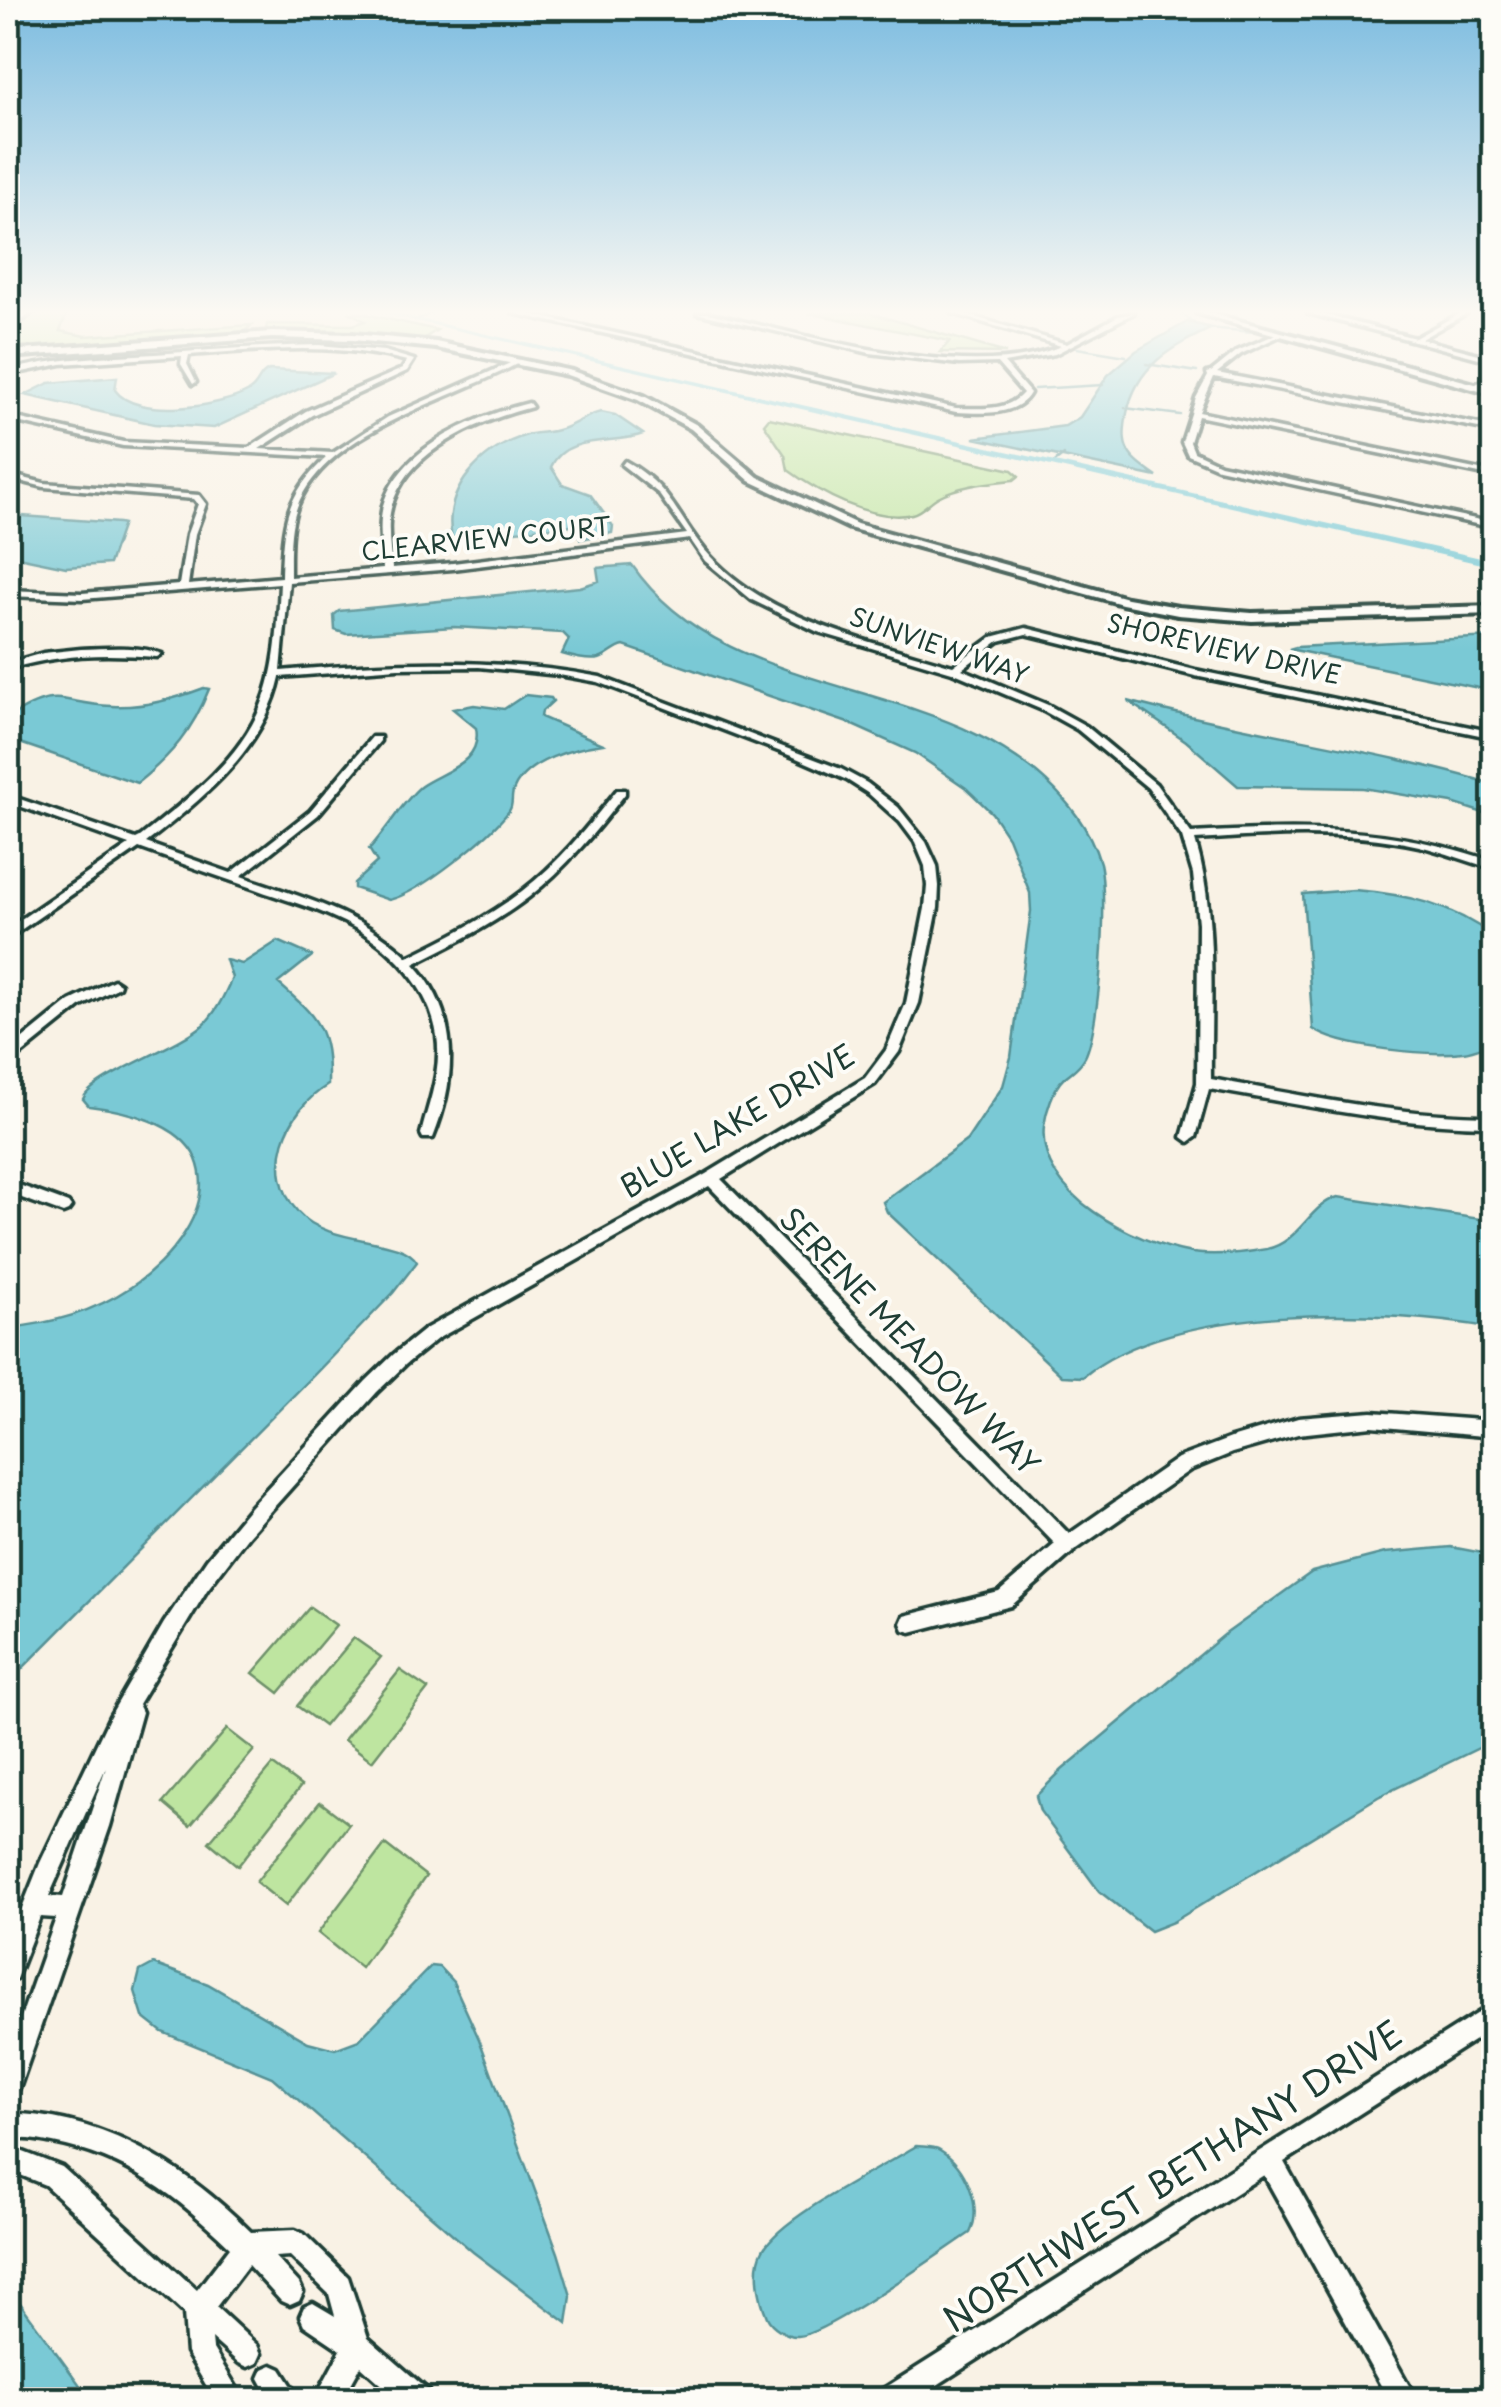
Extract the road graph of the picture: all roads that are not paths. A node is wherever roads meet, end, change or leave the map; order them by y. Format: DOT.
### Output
graph roads {
  1 [pos="41,425"];
  2 [pos="289,425"];
  3 [pos="378,425"];
  4 [pos="474,425"];
  5 [pos="691,425"];
  6 [pos="1193,425"];
  7 [pos="1253,425"];
  8 [pos="252,450"];
  9 [pos="335,455"];
  10 [pos="625,463"];
  11 [pos="1494,474"];
  12 [pos="8,476"];
  13 [pos="1494,526"];
  14 [pos="691,536"];
  15 [pos="388,570"];
  16 [pos="286,580"];
  17 [pos="183,588"];
  18 [pos="8,593"];
  19 [pos="1494,610"];
  20 [pos="157,654"];
  21 [pos="8,666"];
  22 [pos="954,670"];
  23 [pos="276,674"];
  24 [pos="1494,735"];
  25 [pos="376,739"];
  26 [pos="622,792"];
  27 [pos="8,798"];
  28 [pos="1188,837"];
  29 [pos="134,844"];
  30 [pos="1494,866"];
  31 [pos="234,876"];
  32 [pos="8,933"];
  33 [pos="409,961"];
  34 [pos="114,984"];
  35 [pos="8,1058"];
  36 [pos="1204,1083"];
  37 [pos="1494,1121"];
  38 [pos="428,1134"];
  39 [pos="1190,1137"];
  40 [pos="711,1178"];
  41 [pos="8,1187"];
  42 [pos="63,1208"];
  43 [pos="1494,1429"];
  44 [pos="1068,1545"];
  45 [pos="910,1623"];
  46 [pos="136,1693"];
  47 [pos="32,1906"];
  48 [pos="70,1908"];
  49 [pos="8,1971"];
  50 [pos="1494,2014"];
  51 [pos="8,2086"];
  52 [pos="8,2128"];
  53 [pos="8,2158"];
  54 [pos="1268,2158"];
  55 [pos="248,2245"];
  56 [pos="290,2292"];
  57 [pos="197,2310"];
  58 [pos="312,2316"];
  59 [pos="358,2346"];
  60 [pos="248,2354"];
  61 [pos="230,2400"];
  62 [pos="327,2400"];
  63 [pos="420,2400"];
  64 [pos="889,2400"];
  65 [pos="1404,2400"];
  1 -- 8 [label="street"];
  2 -- 8 [label="street"];
  3 -- 9 [label="street"];
  4 -- 15 [label="street"];
  5 -- 19 [label="street"];
  6 -- 13 [label="street"];
  7 -- 11 [label="street"];
  8 -- 9 [label="street"];
  9 -- 16 [label="street"];
  10 -- 14 [label="street, SUNVIEW WAY"];
  12 -- 17 [label="street"];
  14 -- 15 [label="street, CLEARVIEW COURT"];
  14 -- 22 [label="street, SUNVIEW WAY"];
  15 -- 16 [label="street, CLEARVIEW COURT"];
  16 -- 17 [label="street, CLEARVIEW COURT"];
  16 -- 23 [label="street"];
  17 -- 18 [label="street, CLEARVIEW COURT"];
  20 -- 21 [label="street"];
  22 -- 24 [label="street, SHOREVIEW DRIVE"];
  22 -- 28 [label="street, SUNVIEW WAY"];
  23 -- 29 [label="street"];
  23 -- 40 [label="street, BLUE LAKE DRIVE"];
  25 -- 31 [label="street"];
  26 -- 33 [label="street"];
  27 -- 29 [label="street"];
  28 -- 30 [label="street"];
  28 -- 36 [label="street, SUNVIEW WAY"];
  29 -- 31 [label="street"];
  29 -- 32 [label="street"];
  31 -- 33 [label="street"];
  33 -- 38 [label="street"];
  34 -- 35 [label="street"];
  36 -- 37 [label="street"];
  36 -- 39 [label="street, SUNVIEW WAY"];
  40 -- 44 [label="street, SERENE MEADOW WAY"];
  40 -- 46 [label="street, BLUE LAKE DRIVE"];
  41 -- 42 [label="street"];
  43 -- 44 [label="street"];
  44 -- 45 [label="street"];
  46 -- 47 [label="street, BLUE LAKE DRIVE"];
  46 -- 48 [label="street, BLUE LAKE DRIVE"];
  47 -- 48 [label="street"];
  47 -- 49 [label="street, BLUE LAKE DRIVE"];
  48 -- 51 [label="street, BLUE LAKE DRIVE"];
  50 -- 54 [label="street, NORTHWEST BETHANY DRIVE"];
  52 -- 55 [label="street"];
  53 -- 57 [label="street"];
  54 -- 64 [label="street, NORTHWEST BETHANY DRIVE"];
  54 -- 65 [label="street"];
  55 -- 56 [label="street"];
  55 -- 57 [label="street"];
  55 -- 59 [label="street"];
  57 -- 60 [label="street"];
  57 -- 61 [label="street"];
  58 -- 59 [label="street"];
  59 -- 62 [label="street"];
  59 -- 63 [label="street"];
}
